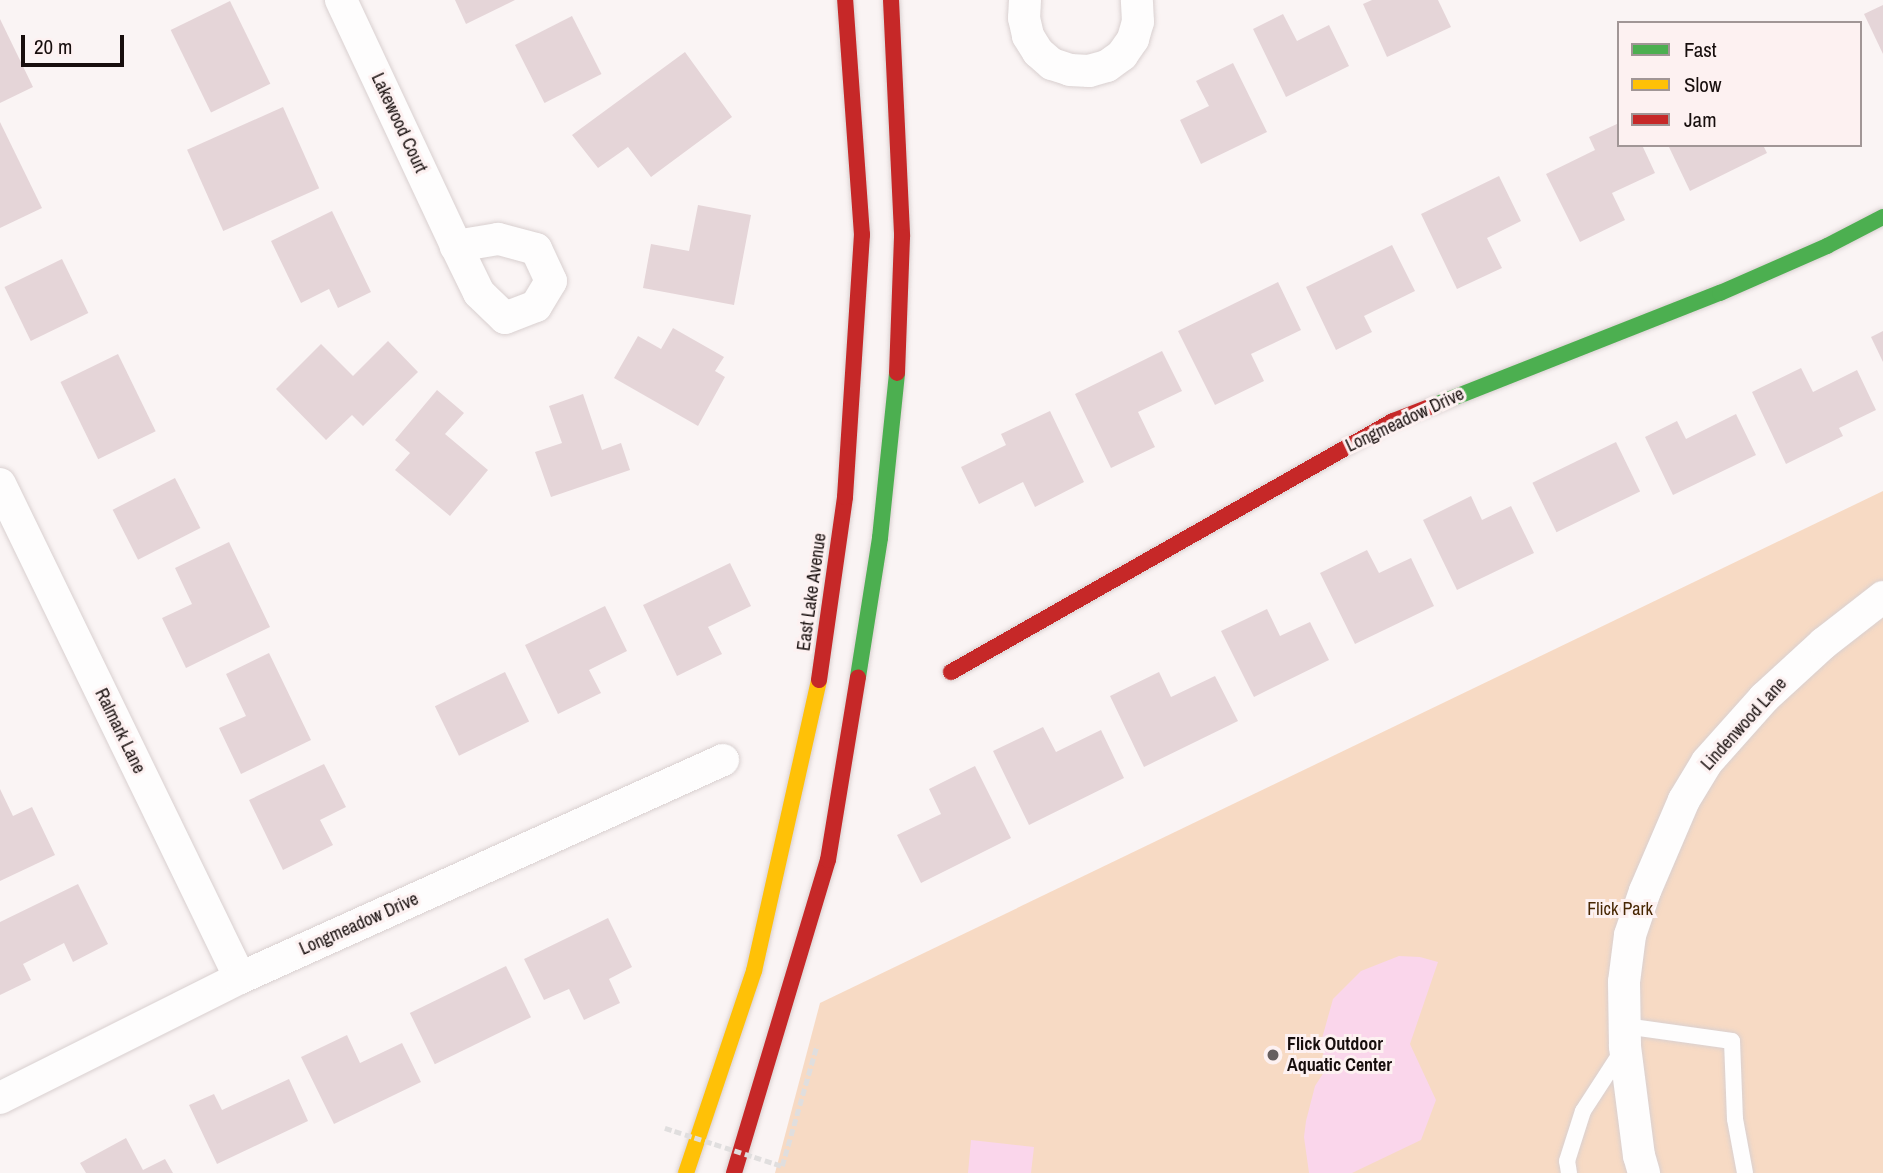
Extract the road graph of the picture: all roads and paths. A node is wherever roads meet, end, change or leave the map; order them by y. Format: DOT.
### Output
graph roads {
  1 [pos="341,0"];
  2 [pos="845,0"];
  3 [pos="891,0"];
  4 [pos="1026,0"];
  5 [pos="1137,0"];
  6 [pos="1883,217"];
  7 [pos="456,246"];
  8 [pos="0,484"];
  9 [pos="1883,597"];
  10 [pos="951,672"];
  11 [pos="723,760"];
  12 [pos="240,978"];
  13 [pos="1625,1036"];
  14 [pos="817,1045"];
  15 [pos="0,1098"];
  16 [pos="665,1128"];
  17 [pos="686,1173"];
  18 [pos="734,1173"];
  19 [pos="1569,1173"];
  20 [pos="1644,1173"];
  21 [pos="1745,1173"];
  1 -- 7 [label="street, Lakewood Court"];
  2 -- 17 [label="main road, East Lake Avenue"];
  3 -- 18 [label="main road"];
  4 -- 5 [label="street"];
  6 -- 10 [label="main road, Longmeadow Drive"];
  8 -- 12 [label="street, Ralmark Lane"];
  9 -- 13 [label="street, Lindenwood Lane"];
  11 -- 12 [label="street, Longmeadow Drive"];
  12 -- 15 [label="street, Longmeadow Drive"];
  13 -- 19 [label="lane"];
  13 -- 20 [label="street, Lindenwood Lane"];
  13 -- 21 [label="lane"];
  14 -- 16 [label="path, bridge"];
}
